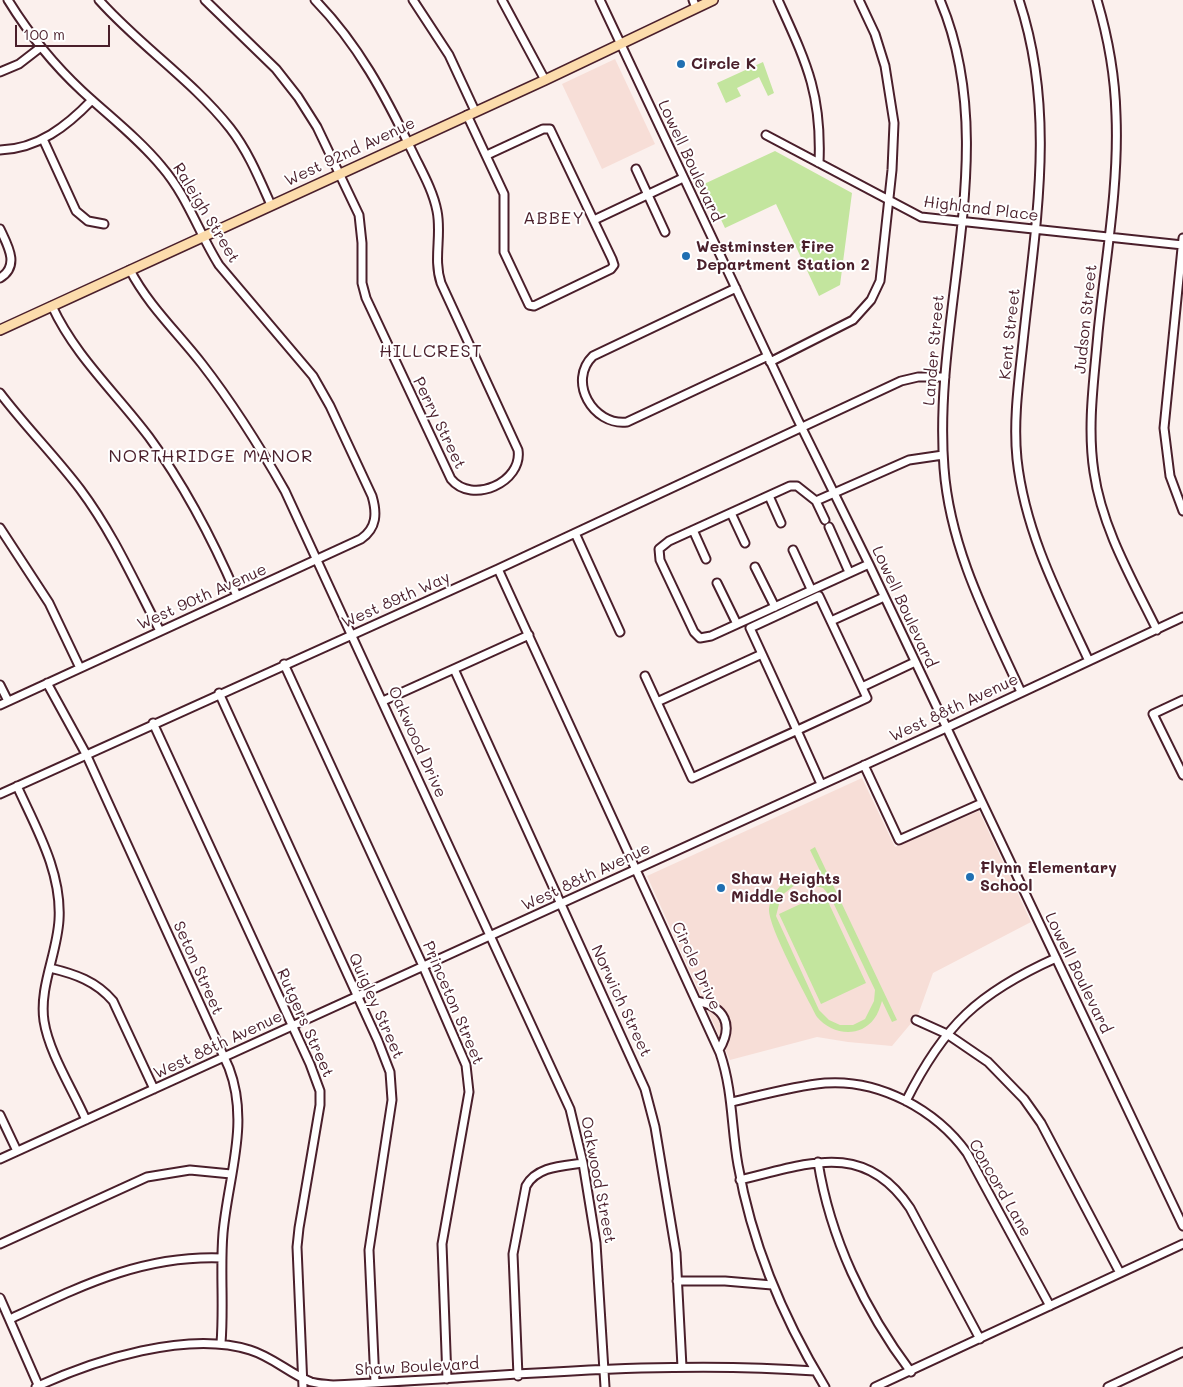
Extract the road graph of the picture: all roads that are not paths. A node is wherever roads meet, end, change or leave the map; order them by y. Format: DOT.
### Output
graph roads {
  1 [pos="8,0"];
  2 [pos="99,0"];
  3 [pos="204,0"];
  4 [pos="315,0"];
  5 [pos="413,0"];
  6 [pos="502,0"];
  7 [pos="600,0"];
  8 [pos="713,0"];
  9 [pos="778,0"];
  10 [pos="860,0"];
  11 [pos="940,0"];
  12 [pos="1020,0"];
  13 [pos="1097,0"];
  14 [pos="695,4"];
  15 [pos="620,43"];
  16 [pos="41,47"];
  17 [pos="0,72"];
  18 [pos="545,80"];
  19 [pos="92,100"];
  20 [pos="471,113"];
  21 [pos="766,135"];
  22 [pos="43,139"];
  23 [pos="408,142"];
  24 [pos="0,150"];
  25 [pos="488,155"];
  26 [pos="819,163"];
  27 [pos="636,169"];
  28 [pos="338,174"];
  29 [pos="683,178"];
  30 [pos="648,195"];
  31 [pos="889,200"];
  32 [pos="271,205"];
  33 [pos="594,220"];
  34 [pos="961,221"];
  35 [pos="104,224"];
  36 [pos="1035,229"];
  37 [pos="0,230"];
  38 [pos="665,232"];
  39 [pos="202,237"];
  40 [pos="1108,237"];
  41 [pos="1183,242"];
  42 [pos="130,270"];
  43 [pos="0,278"];
  44 [pos="736,288"];
  45 [pos="52,306"];
  46 [pos="0,330"];
  47 [pos="769,359"];
  48 [pos="945,377"];
  49 [pos="0,392"];
  50 [pos="801,426"];
  51 [pos="943,455"];
  52 [pos="368,486"];
  53 [pos="835,494"];
  54 [pos="769,496"];
  55 [pos="816,501"];
  56 [pos="1183,511"];
  57 [pos="731,513"];
  58 [pos="781,523"];
  59 [pos="0,528"];
  60 [pos="693,530"];
  61 [pos="575,533"];
  62 [pos="745,542"];
  63 [pos="793,550"];
  64 [pos="706,559"];
  65 [pos="317,560"];
  66 [pos="869,564"];
  67 [pos="755,567"];
  68 [pos="498,569"];
  69 [pos="849,572"];
  70 [pos="717,583"];
  71 [pos="811,589"];
  72 [pos="238,596"];
  73 [pos="884,597"];
  74 [pos="774,607"];
  75 [pos="1183,617"];
  76 [pos="831,621"];
  77 [pos="737,624"];
  78 [pos="1156,630"];
  79 [pos="160,631"];
  80 [pos="620,632"];
  81 [pos="352,634"];
  82 [pos="529,635"];
  83 [pos="762,654"];
  84 [pos="1089,661"];
  85 [pos="915,662"];
  86 [pos="284,664"];
  87 [pos="80,668"];
  88 [pos="454,669"];
  89 [pos="645,676"];
  90 [pos="47,683"];
  91 [pos="0,685"];
  92 [pos="862,688"];
  93 [pos="1021,692"];
  94 [pos="219,693"];
  95 [pos="1183,700"];
  96 [pos="8,701"];
  97 [pos="383,701"];
  98 [pos="657,702"];
  99 [pos="0,705"];
  100 [pos="153,723"];
  101 [pos="946,728"];
  102 [pos="797,730"];
  103 [pos="86,754"];
  104 [pos="864,765"];
  105 [pos="1183,775"];
  106 [pos="821,784"];
  107 [pos="17,786"];
  108 [pos="0,794"];
  109 [pos="982,802"];
  110 [pos="636,869"];
  111 [pos="561,904"];
  112 [pos="490,936"];
  113 [pos="1056,958"];
  114 [pos="423,966"];
  115 [pos="50,968"];
  116 [pos="358,996"];
  117 [pos="697,1001"];
  118 [pos="916,1020"];
  119 [pos="292,1026"];
  120 [pos="947,1034"];
  121 [pos="719,1050"];
  122 [pos="223,1057"];
  123 [pos="154,1090"];
  124 [pos="906,1101"];
  125 [pos="732,1102"];
  126 [pos="0,1115"];
  127 [pos="86,1120"];
  128 [pos="16,1152"];
  129 [pos="0,1159"];
  130 [pos="818,1162"];
  131 [pos="583,1163"];
  132 [pos="231,1174"];
  133 [pos="740,1180"];
  134 [pos="1183,1226"];
  135 [pos="0,1244"];
  136 [pos="1183,1244"];
  137 [pos="222,1258"];
  138 [pos="1120,1273"];
  139 [pos="677,1281"];
  140 [pos="772,1285"];
  141 [pos="0,1298"];
  142 [pos="1050,1306"];
  143 [pos="10,1319"];
  144 [pos="980,1339"];
  145 [pos="221,1343"];
  146 [pos="1183,1352"];
  147 [pos="682,1367"];
  148 [pos="604,1371"];
  149 [pos="815,1371"];
  150 [pos="911,1372"];
  151 [pos="518,1376"];
  152 [pos="302,1378"];
  153 [pos="447,1379"];
  154 [pos="375,1384"];
  155 [pos="38,1387"];
  156 [pos="303,1387"];
  157 [pos="605,1387"];
  158 [pos="825,1387"];
  159 [pos="875,1387"];
  160 [pos="1108,1387"];
  1 -- 16 [label="street, Raleigh Street"];
  2 -- 32 [label="street"];
  3 -- 28 [label="street, Perry Street"];
  4 -- 23 [label="street"];
  5 -- 20 [label="street"];
  6 -- 18 [label="street"];
  7 -- 15 [label="street, Lowell Boulevard"];
  8 -- 14 [label="main road, West 92nd Avenue"];
  9 -- 26 [label="street"];
  10 -- 31 [label="street"];
  11 -- 34 [label="street, Lander Street"];
  12 -- 36 [label="street, Kent Street"];
  13 -- 40 [label="street, Judson Street"];
  14 -- 15 [label="main road, West 92nd Avenue"];
  15 -- 18 [label="main road, West 92nd Avenue"];
  15 -- 29 [label="street, Lowell Boulevard"];
  16 -- 17 [label="street"];
  16 -- 19 [label="street, Raleigh Street"];
  18 -- 20 [label="main road, West 92nd Avenue"];
  19 -- 22 [label="street"];
  19 -- 39 [label="street, Raleigh Street"];
  20 -- 23 [label="main road, West 92nd Avenue"];
  20 -- 25 [label="street"];
  21 -- 26 [label="street, Highland Place"];
  22 -- 24 [label="street"];
  22 -- 35 [label="street"];
  23 -- 28 [label="main road, West 92nd Avenue"];
  23 -- 28 [label="street, Perry Street"];
  25 -- 33 [label="street"];
  25 -- 33 [label="street"];
  26 -- 31 [label="street, Highland Place"];
  27 -- 30 [label="street"];
  28 -- 32 [label="main road, West 92nd Avenue"];
  29 -- 30 [label="street"];
  29 -- 44 [label="street, Lowell Boulevard"];
  30 -- 33 [label="street"];
  30 -- 38 [label="street"];
  31 -- 34 [label="street, Highland Place"];
  31 -- 47 [label="street"];
  32 -- 39 [label="main road, West 92nd Avenue"];
  34 -- 36 [label="street, Highland Place"];
  34 -- 48 [label="street, Lander Street"];
  36 -- 40 [label="street, Highland Place"];
  36 -- 84 [label="street, Kent Street"];
  37 -- 43 [label="street"];
  39 -- 42 [label="main road, West 92nd Avenue"];
  39 -- 52 [label="street, Raleigh Street"];
  40 -- 41 [label="street, Highland Place"];
  40 -- 78 [label="street, Judson Street"];
  41 -- 56 [label="street"];
  42 -- 45 [label="main road, West 92nd Avenue"];
  42 -- 65 [label="street, Oakwood Drive"];
  44 -- 47 [label="street, Lowell Boulevard"];
  44 -- 47 [label="street"];
  45 -- 46 [label="main road, West 92nd Avenue"];
  45 -- 72 [label="street"];
  47 -- 50 [label="street, Lowell Boulevard"];
  48 -- 50 [label="street, West 89th Way"];
  48 -- 51 [label="street, Lander Street"];
  49 -- 79 [label="street"];
  50 -- 53 [label="street, Lowell Boulevard"];
  50 -- 61 [label="street, West 89th Way"];
  51 -- 53 [label="street"];
  51 -- 93 [label="street, Lander Street"];
  52 -- 65 [label="street, West 90th Avenue"];
  53 -- 55 [label="street"];
  53 -- 66 [label="street, Lowell Boulevard"];
  54 -- 55 [label="street"];
  54 -- 57 [label="street"];
  54 -- 58 [label="street"];
  55 -- 69 [label="street"];
  57 -- 60 [label="street"];
  57 -- 62 [label="street"];
  59 -- 87 [label="street"];
  60 -- 64 [label="street"];
  60 -- 77 [label="street"];
  61 -- 68 [label="street, West 89th Way"];
  61 -- 80 [label="street"];
  63 -- 71 [label="street"];
  65 -- 72 [label="street, West 90th Avenue"];
  65 -- 81 [label="street, Oakwood Drive"];
  66 -- 69 [label="street"];
  66 -- 73 [label="street, Lowell Boulevard"];
  67 -- 74 [label="street"];
  68 -- 81 [label="street, West 89th Way"];
  68 -- 82 [label="street, Circle Drive"];
  69 -- 71 [label="street"];
  70 -- 77 [label="street"];
  71 -- 74 [label="street"];
  72 -- 79 [label="street, West 90th Avenue"];
  73 -- 76 [label="street"];
  73 -- 85 [label="street, Lowell Boulevard"];
  74 -- 77 [label="street"];
  75 -- 78 [label="street, West 88th Avenue"];
  76 -- 83 [label="street"];
  76 -- 92 [label="street"];
  78 -- 84 [label="street, West 88th Avenue"];
  79 -- 87 [label="street, West 90th Avenue"];
  81 -- 86 [label="street, West 89th Way"];
  81 -- 97 [label="street, Oakwood Drive"];
  82 -- 88 [label="street"];
  82 -- 110 [label="street, Circle Drive"];
  83 -- 98 [label="street"];
  83 -- 102 [label="street"];
  84 -- 93 [label="street, West 88th Avenue"];
  85 -- 92 [label="street"];
  85 -- 101 [label="street, Lowell Boulevard"];
  86 -- 94 [label="street, West 89th Way"];
  86 -- 114 [label="street, Princeton Street"];
  87 -- 90 [label="street, West 90th Avenue"];
  88 -- 97 [label="street"];
  88 -- 111 [label="street, Norwich Street"];
  89 -- 98 [label="street"];
  90 -- 96 [label="street, West 90th Avenue"];
  90 -- 103 [label="street, Seton Street"];
  91 -- 96 [label="street"];
  92 -- 102 [label="street"];
  93 -- 101 [label="street, West 88th Avenue"];
  94 -- 100 [label="street, West 89th Way"];
  94 -- 116 [label="street, Quigley Street"];
  95 -- 105 [label="street"];
  96 -- 99 [label="street, West 90th Avenue"];
  97 -- 112 [label="street, Oakwood Drive"];
  98 -- 102 [label="street"];
  100 -- 103 [label="street, West 89th Way"];
  100 -- 119 [label="street, Rutgers Street"];
  101 -- 104 [label="street, West 88th Avenue"];
  101 -- 109 [label="street, Lowell Boulevard"];
  102 -- 106 [label="street"];
  103 -- 107 [label="street, West 89th Way"];
  103 -- 122 [label="street, Seton Street"];
  104 -- 106 [label="street, West 88th Avenue"];
  104 -- 109 [label="street"];
  106 -- 110 [label="street, West 88th Avenue"];
  107 -- 108 [label="street, West 89th Way"];
  107 -- 115 [label="street"];
  109 -- 113 [label="street, Lowell Boulevard"];
  110 -- 111 [label="street, West 88th Avenue"];
  110 -- 117 [label="street, Circle Drive"];
  111 -- 112 [label="street, West 88th Avenue"];
  111 -- 139 [label="street, Norwich Street"];
  112 -- 114 [label="street, West 88th Avenue"];
  112 -- 131 [label="street, Oakwood Street"];
  113 -- 120 [label="street"];
  113 -- 134 [label="street, Lowell Boulevard"];
  114 -- 116 [label="street, West 88th Avenue"];
  114 -- 153 [label="street, Princeton Street"];
  115 -- 123 [label="street"];
  115 -- 127 [label="street"];
  116 -- 119 [label="street, West 88th Avenue"];
  116 -- 154 [label="street, Quigley Street"];
  117 -- 121 [label="street, Circle Drive"];
  117 -- 121 [label="street"];
  118 -- 120 [label="street"];
  119 -- 122 [label="street, West 88th Avenue"];
  119 -- 152 [label="street, Rutgers Street"];
  120 -- 124 [label="street"];
  120 -- 138 [label="street"];
  121 -- 125 [label="street, Circle Drive"];
  122 -- 123 [label="street, West 88th Avenue"];
  122 -- 132 [label="street, Seton Street"];
  123 -- 127 [label="street, West 88th Avenue"];
  124 -- 125 [label="street, Concord Lane"];
  124 -- 142 [label="street, Concord Lane"];
  125 -- 133 [label="street, Circle Drive"];
  126 -- 128 [label="street"];
  127 -- 128 [label="street, West 88th Avenue"];
  128 -- 129 [label="street, West 88th Avenue"];
  130 -- 133 [label="street"];
  130 -- 144 [label="street"];
  130 -- 150 [label="street"];
  131 -- 148 [label="street, Oakwood Street"];
  131 -- 151 [label="street"];
  132 -- 135 [label="street"];
  132 -- 137 [label="street, Seton Street"];
  133 -- 140 [label="street, Circle Drive"];
  136 -- 138 [label="street"];
  137 -- 143 [label="street"];
  137 -- 145 [label="street, Seton Street"];
  138 -- 142 [label="street"];
  139 -- 140 [label="street"];
  139 -- 147 [label="street, Norwich Street"];
  140 -- 149 [label="street, Circle Drive"];
  141 -- 143 [label="street"];
  142 -- 144 [label="street"];
  143 -- 155 [label="street"];
  144 -- 150 [label="street"];
  145 -- 152 [label="street, Shaw Boulevard"];
  145 -- 155 [label="street, Shaw Boulevard"];
  146 -- 160 [label="street"];
  147 -- 148 [label="street, Shaw Boulevard"];
  147 -- 149 [label="street, Shaw Boulevard"];
  148 -- 151 [label="street, Shaw Boulevard"];
  148 -- 157 [label="street, Oakwood Street"];
  149 -- 158 [label="street, Circle Drive"];
  150 -- 159 [label="street"];
  151 -- 153 [label="street, Shaw Boulevard"];
  152 -- 154 [label="street, Shaw Boulevard"];
  152 -- 156 [label="street, Rutgers Street"];
  153 -- 154 [label="street, Shaw Boulevard"];
}
